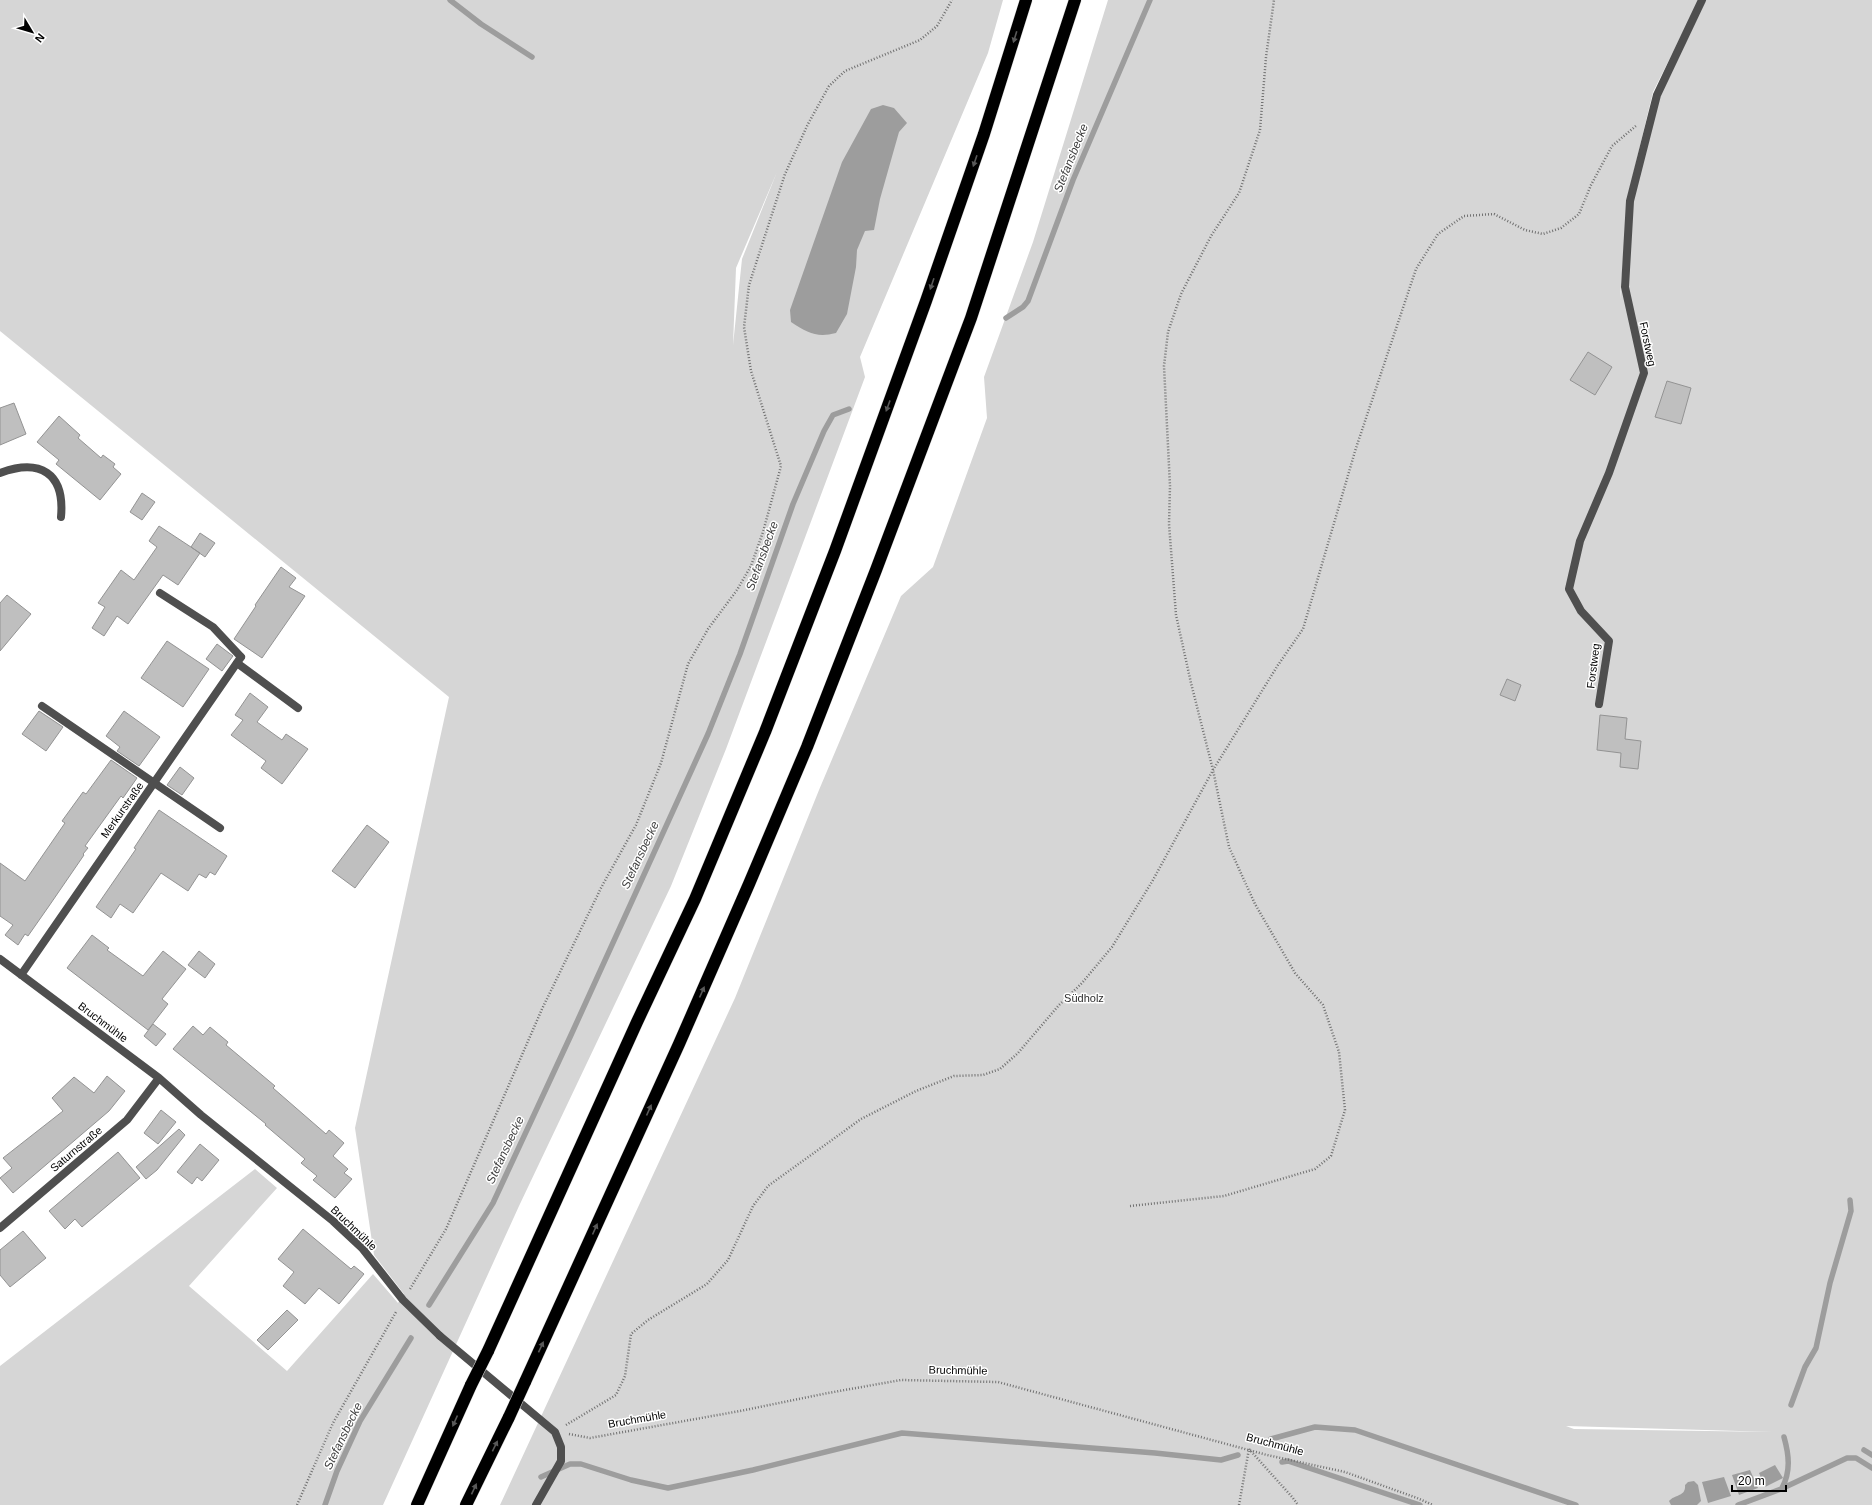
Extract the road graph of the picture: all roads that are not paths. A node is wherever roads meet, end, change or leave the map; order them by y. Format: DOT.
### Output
graph roads {
  1 [pos="1026,0"];
  2 [pos="1074,0"];
  3 [pos="1702,0"];
  4 [pos="0,473"];
  5 [pos="61,517"];
  6 [pos="160,593"];
  7 [pos="239,660"];
  8 [pos="1599,704"];
  9 [pos="42,706"];
  10 [pos="298,708"];
  11 [pos="154,783"];
  12 [pos="220,828"];
  13 [pos="0,959"];
  14 [pos="21,976"];
  15 [pos="159,1078"];
  16 [pos="0,1228"];
  17 [pos="417,1505"];
  18 [pos="466,1505"];
  19 [pos="536,1505"];
  1 -- 17 [label="highway, one-way, bridge"];
  18 -- 2 [label="highway, one-way, bridge"];
  3 -- 8 [label="street, Forstweg"];
  4 -- 5 [label="street"];
  6 -- 7 [label="street"];
  7 -- 10 [label="street"];
  7 -- 11 [label="street, Merkurstraße"];
  9 -- 11 [label="street"];
  11 -- 12 [label="street"];
  11 -- 14 [label="street, Merkurstraße"];
  13 -- 14 [label="street, Bruchmühle"];
  14 -- 15 [label="street, Bruchmühle"];
  15 -- 16 [label="street, Saturnstraße"];
  15 -- 19 [label="street, Bruchmühle"];
}
